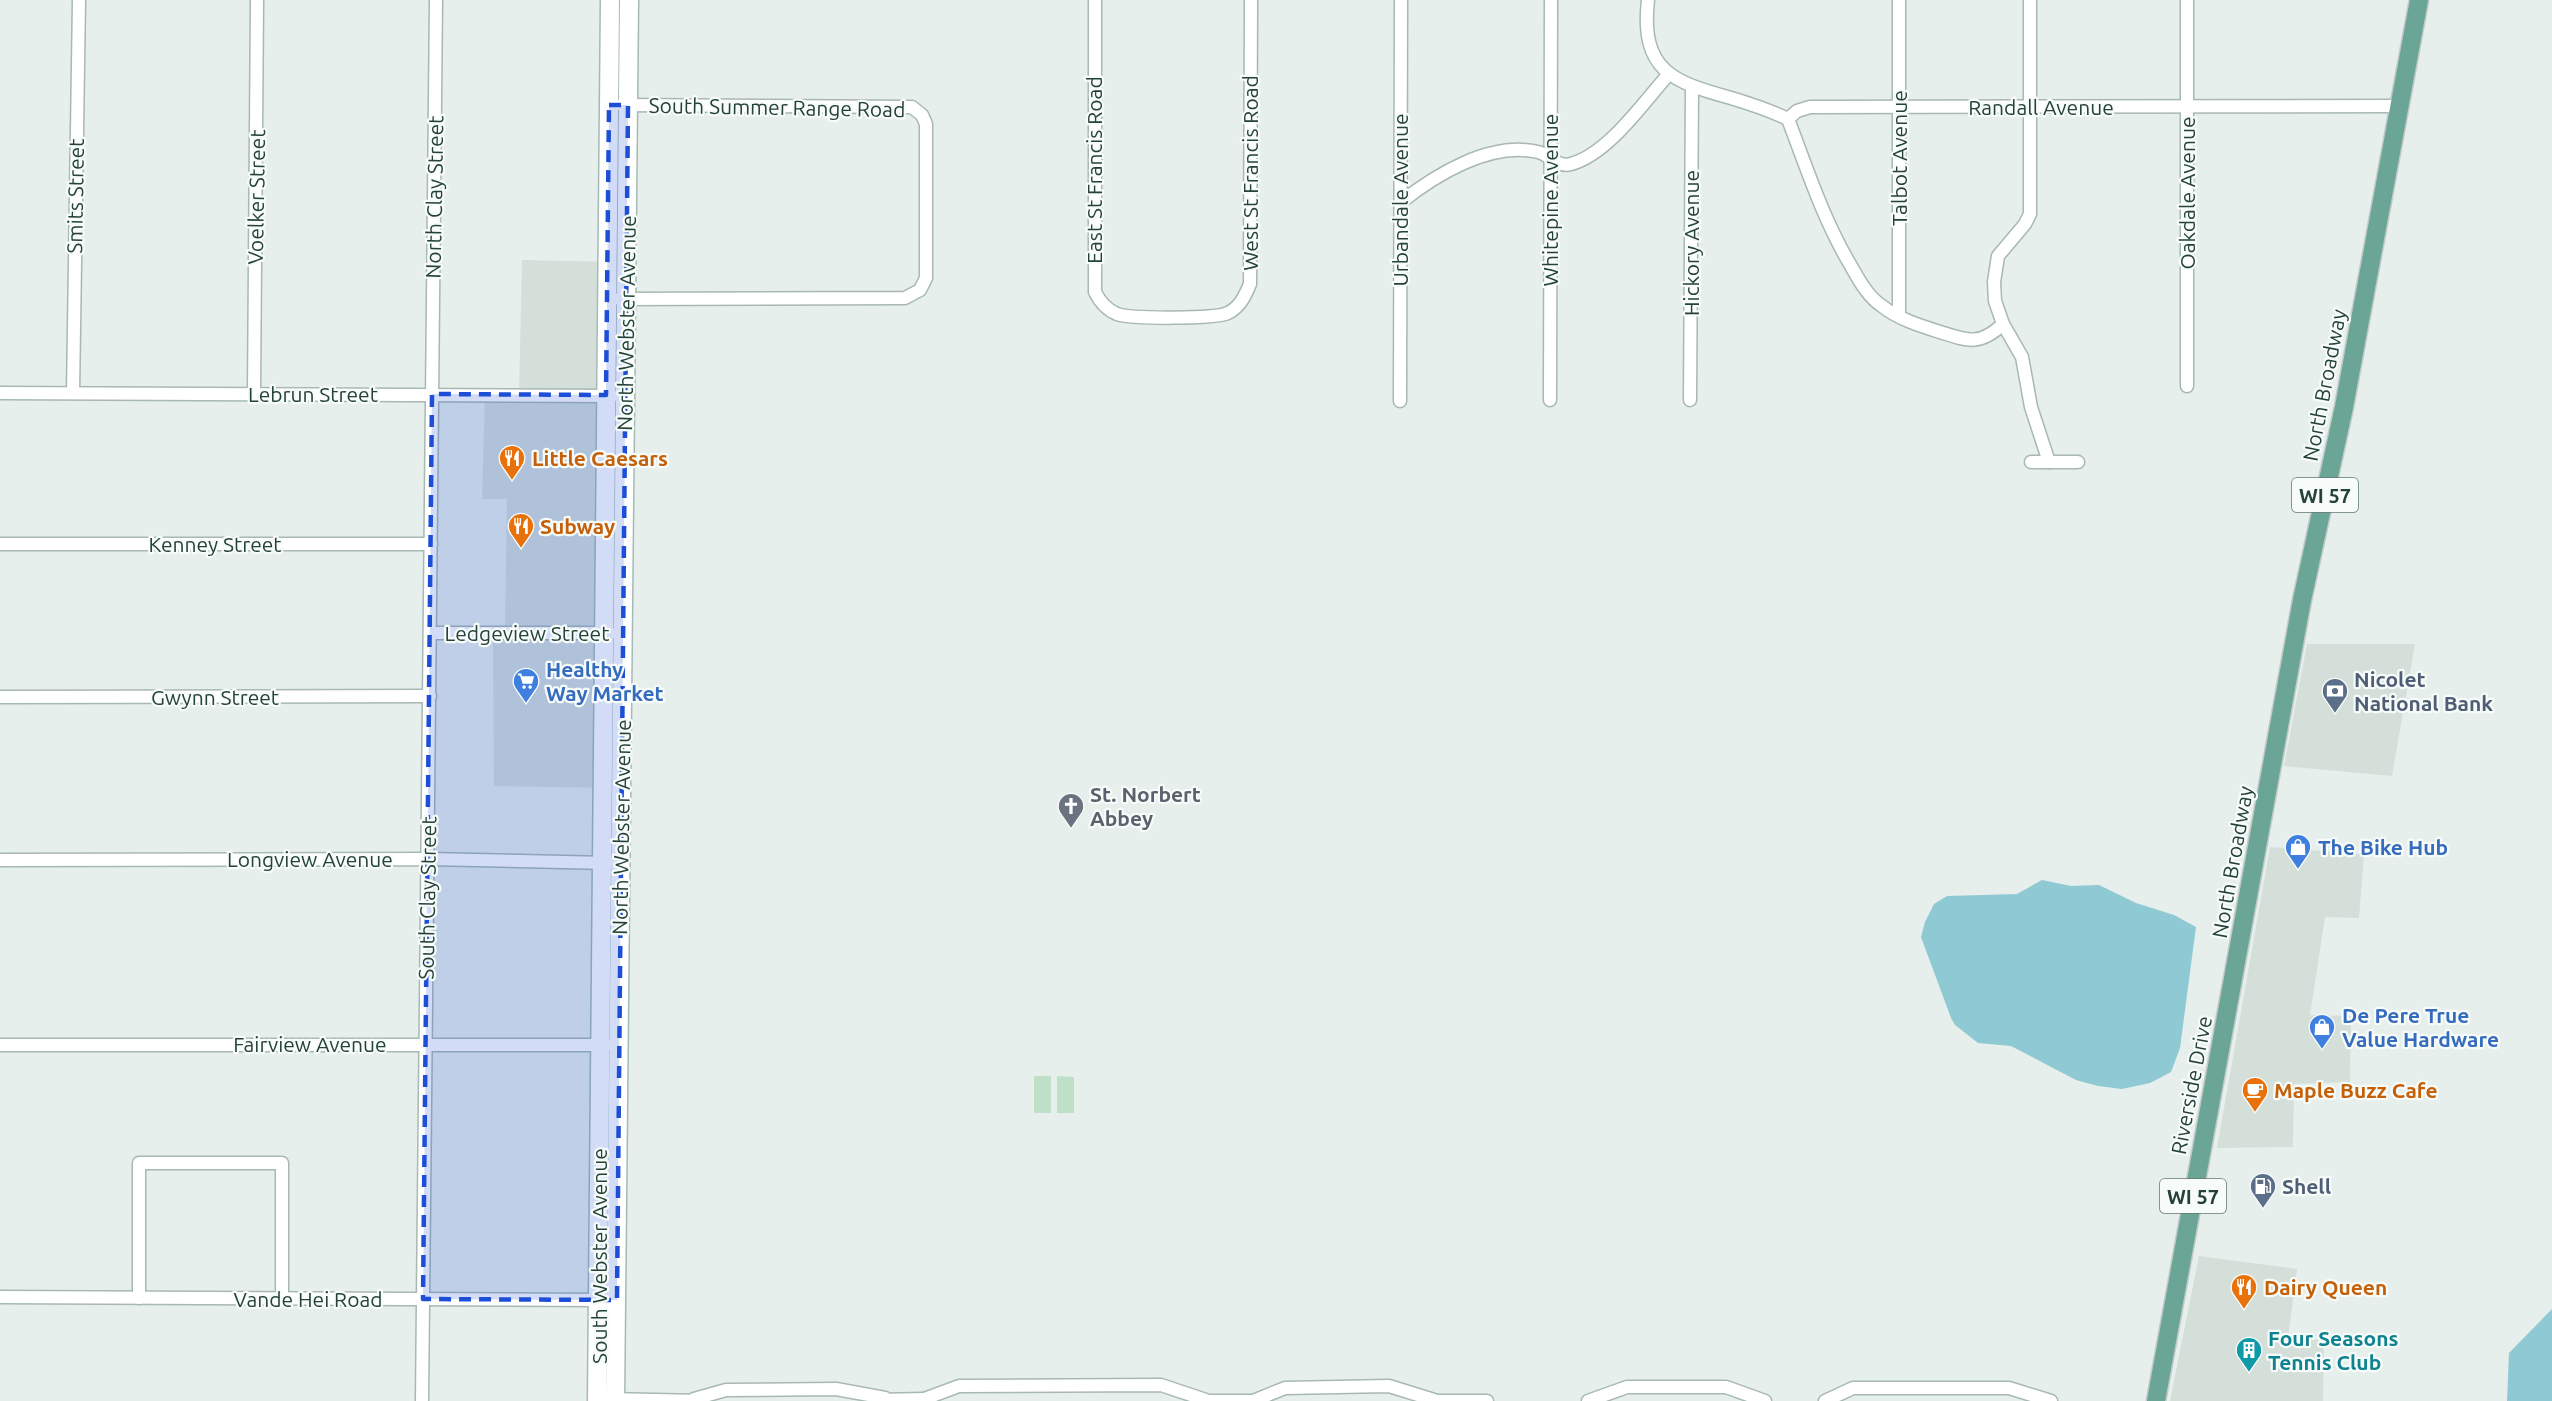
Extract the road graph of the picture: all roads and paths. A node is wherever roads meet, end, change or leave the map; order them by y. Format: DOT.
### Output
graph roads {
  1 [pos="79,0"];
  2 [pos="258,0"];
  3 [pos="436,0"];
  4 [pos="610,0"];
  5 [pos="629,0"];
  6 [pos="1095,0"];
  7 [pos="1251,0"];
  8 [pos="1401,0"];
  9 [pos="1551,0"];
  10 [pos="1648,0"];
  11 [pos="1899,0"];
  12 [pos="2030,0"];
  13 [pos="2187,0"];
  14 [pos="2419,0"];
  15 [pos="1668,75"];
  16 [pos="1692,87"];
  17 [pos="609,105"];
  18 [pos="628,105"];
  19 [pos="2187,106"];
  20 [pos="2399,106"];
  21 [pos="2030,107"];
  22 [pos="1899,108"];
  23 [pos="1788,119"];
  24 [pos="1550,158"];
  25 [pos="1400,203"];
  26 [pos="607,299"];
  27 [pos="626,299"];
  28 [pos="1899,315"];
  29 [pos="1133,317"];
  30 [pos="2003,324"];
  31 [pos="2187,386"];
  32 [pos="0,393"];
  33 [pos="73,393"];
  34 [pos="254,394"];
  35 [pos="432,394"];
  36 [pos="606,395"];
  37 [pos="625,396"];
  38 [pos="1550,400"];
  39 [pos="1690,400"];
  40 [pos="1400,401"];
  41 [pos="2031,462"];
  42 [pos="2049,462"];
  43 [pos="2078,462"];
  44 [pos="0,544"];
  45 [pos="431,544"];
  46 [pos="431,633"];
  47 [pos="604,633"];
  48 [pos="623,633"];
  49 [pos="430,696"];
  50 [pos="0,698"];
  51 [pos="428,859"];
  52 [pos="0,860"];
  53 [pos="602,863"];
  54 [pos="621,863"];
  55 [pos="2231,990"];
  56 [pos="426,1044"];
  57 [pos="0,1045"];
  58 [pos="600,1045"];
  59 [pos="619,1045"];
  60 [pos="600,1111"];
  61 [pos="619,1113"];
  62 [pos="0,1297"];
  63 [pos="139,1298"];
  64 [pos="282,1299"];
  65 [pos="423,1299"];
  66 [pos="608,1300"];
  67 [pos="885,1398"];
  68 [pos="606,1400"];
  69 [pos="698,1400"];
  70 [pos="926,1400"];
  71 [pos="422,1401"];
  72 [pos="871,1401"];
  73 [pos="1205,1401"];
  74 [pos="1254,1401"];
  75 [pos="1433,1401"];
  76 [pos="1486,1401"];
  77 [pos="1587,1401"];
  78 [pos="1766,1401"];
  79 [pos="1825,1401"];
  80 [pos="2051,1401"];
  81 [pos="2156,1401"];
  1 -- 33 [label="street, Smits Street"];
  2 -- 34 [label="street, Voelker Street"];
  3 -- 35 [label="street, North Clay Street"];
  4 -- 17 [label="main road, North Webster Avenue"];
  5 -- 18 [label="main road, North Webster Avenue"];
  6 -- 29 [label="street, East St Francis Road"];
  7 -- 29 [label="street, West St Francis Road"];
  8 -- 25 [label="street, Urbandale Avenue"];
  9 -- 24 [label="street, Whitepine Avenue"];
  10 -- 15 [label="street"];
  11 -- 22 [label="street, Talbot Avenue"];
  12 -- 21 [label="street"];
  13 -- 19 [label="street, Oakdale Avenue"];
  14 -- 20 [label="main road, North Broadway / WI 57"];
  15 -- 16 [label="street"];
  15 -- 24 [label="street"];
  16 -- 23 [label="street"];
  16 -- 39 [label="street, Hickory Avenue"];
  17 -- 18 [label="street, South Summer Range Road"];
  17 -- 26 [label="main road, North Webster Avenue"];
  18 -- 27 [label="main road, North Webster Avenue"];
  18 -- 27 [label="street, South Summer Range Road"];
  19 -- 20 [label="street, Randall Avenue"];
  19 -- 21 [label="street, Randall Avenue"];
  19 -- 31 [label="street, Oakdale Avenue"];
  20 -- 55 [label="main road, North Broadway / WI 57"];
  21 -- 22 [label="street, Randall Avenue"];
  21 -- 30 [label="street"];
  22 -- 23 [label="street, Randall Avenue"];
  22 -- 28 [label="street, Talbot Avenue"];
  23 -- 28 [label="street"];
  24 -- 25 [label="street"];
  24 -- 38 [label="street, Whitepine Avenue"];
  25 -- 40 [label="street, Urbandale Avenue"];
  26 -- 27 [label="street"];
  26 -- 36 [label="main road, North Webster Avenue"];
  27 -- 37 [label="main road, North Webster Avenue"];
  28 -- 30 [label="street"];
  30 -- 42 [label="street"];
  32 -- 33 [label="street, Lebrun Street"];
  33 -- 34 [label="street, Lebrun Street"];
  34 -- 35 [label="street, Lebrun Street"];
  35 -- 36 [label="street, Lebrun Street"];
  35 -- 45 [label="street, South Clay Street"];
  36 -- 37 [label="street, Lebrun Street"];
  36 -- 47 [label="main road, North Webster Avenue"];
  37 -- 48 [label="main road, North Webster Avenue"];
  41 -- 42 [label="street"];
  42 -- 43 [label="street"];
  44 -- 45 [label="street, Kenney Street"];
  45 -- 46 [label="street, South Clay Street"];
  46 -- 47 [label="street, Ledgeview Street"];
  46 -- 49 [label="street, South Clay Street"];
  47 -- 48 [label="street, Ledgeview Street"];
  47 -- 53 [label="main road, North Webster Avenue"];
  48 -- 54 [label="main road, North Webster Avenue"];
  49 -- 50 [label="street, Gwynn Street"];
  49 -- 51 [label="street, South Clay Street"];
  51 -- 52 [label="street, Longview Avenue"];
  51 -- 53 [label="street, Longview Avenue"];
  51 -- 56 [label="street, South Clay Street"];
  53 -- 54 [label="street, Longview Avenue"];
  53 -- 58 [label="main road, North Webster Avenue"];
  54 -- 59 [label="main road, North Webster Avenue"];
  55 -- 81 [label="main road, Riverside Drive / WI 57"];
  56 -- 57 [label="street, Fairview Avenue"];
  56 -- 58 [label="street, Fairview Avenue"];
  56 -- 65 [label="street, South Clay Street"];
  58 -- 59 [label="street, Fairview Avenue"];
  58 -- 60 [label="main road, North Webster Avenue"];
  59 -- 61 [label="main road, North Webster Avenue"];
  60 -- 66 [label="main road, South Webster Avenue"];
  61 -- 66 [label="main road, South Webster Avenue"];
  62 -- 63 [label="street, Vande Hei Road"];
  63 -- 64 [label="street, Vande Hei Road"];
  63 -- 64 [label="street"];
  64 -- 65 [label="street, Vande Hei Road"];
  65 -- 66 [label="street, Vande Hei Road"];
  65 -- 71 [label="street, South Clay Street"];
  66 -- 68 [label="main road, South Webster Avenue"];
  67 -- 69 [label="street"];
  67 -- 70 [label="street"];
  67 -- 72 [label="street"];
  68 -- 69 [label="street"];
  70 -- 73 [label="street"];
  73 -- 74 [label="street"];
  74 -- 75 [label="street"];
  75 -- 76 [label="street"];
  77 -- 78 [label="street"];
  79 -- 80 [label="street"];
}
